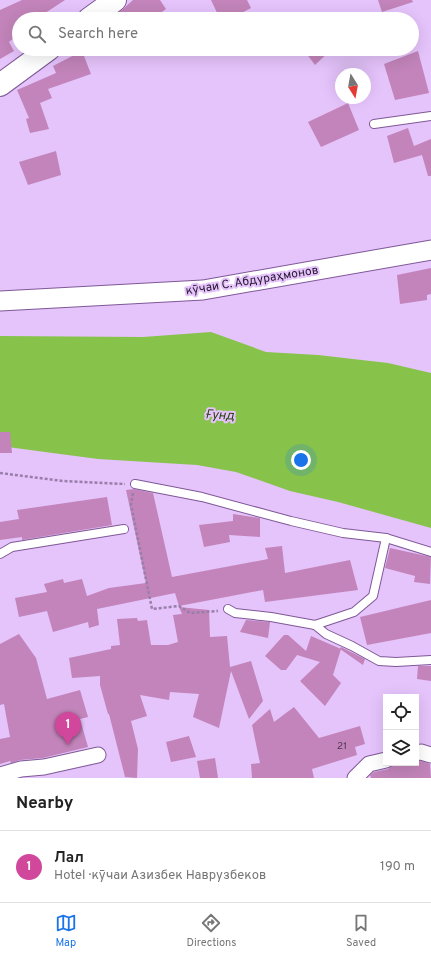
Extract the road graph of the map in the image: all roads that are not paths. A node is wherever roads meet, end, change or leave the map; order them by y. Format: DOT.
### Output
graph roads {
  1 [pos="115,0"];
  2 [pos="99,12"];
  3 [pos="38,56"];
  4 [pos="0,84"];
  5 [pos="431,116"];
  6 [pos="374,124"];
  7 [pos="431,250"];
  8 [pos="0,301"];
  9 [pos="135,484"];
  10 [pos="124,529"];
  11 [pos="386,538"];
  12 [pos="431,552"];
  13 [pos="0,554"];
  14 [pos="228,609"];
  15 [pos="315,626"];
  16 [pos="431,660"];
  17 [pos="419,752"];
  18 [pos="98,755"];
  19 [pos="431,755"];
  20 [pos="383,761"];
  21 [pos="0,775"];
  22 [pos="355,778"];
  1 -- 2 [label="main road"];
  3 -- 4 [label="main road"];
  5 -- 6 [label="lane"];
  7 -- 8 [label="street, кӯчаи С. Абдураҳмонов"];
  9 -- 11 [label="lane"];
  10 -- 13 [label="lane"];
  11 -- 12 [label="lane"];
  11 -- 15 [label="lane"];
  14 -- 15 [label="lane"];
  15 -- 16 [label="lane"];
  17 -- 19 [label="street"];
  18 -- 21 [label="street"];
  20 -- 22 [label="street"];
}
